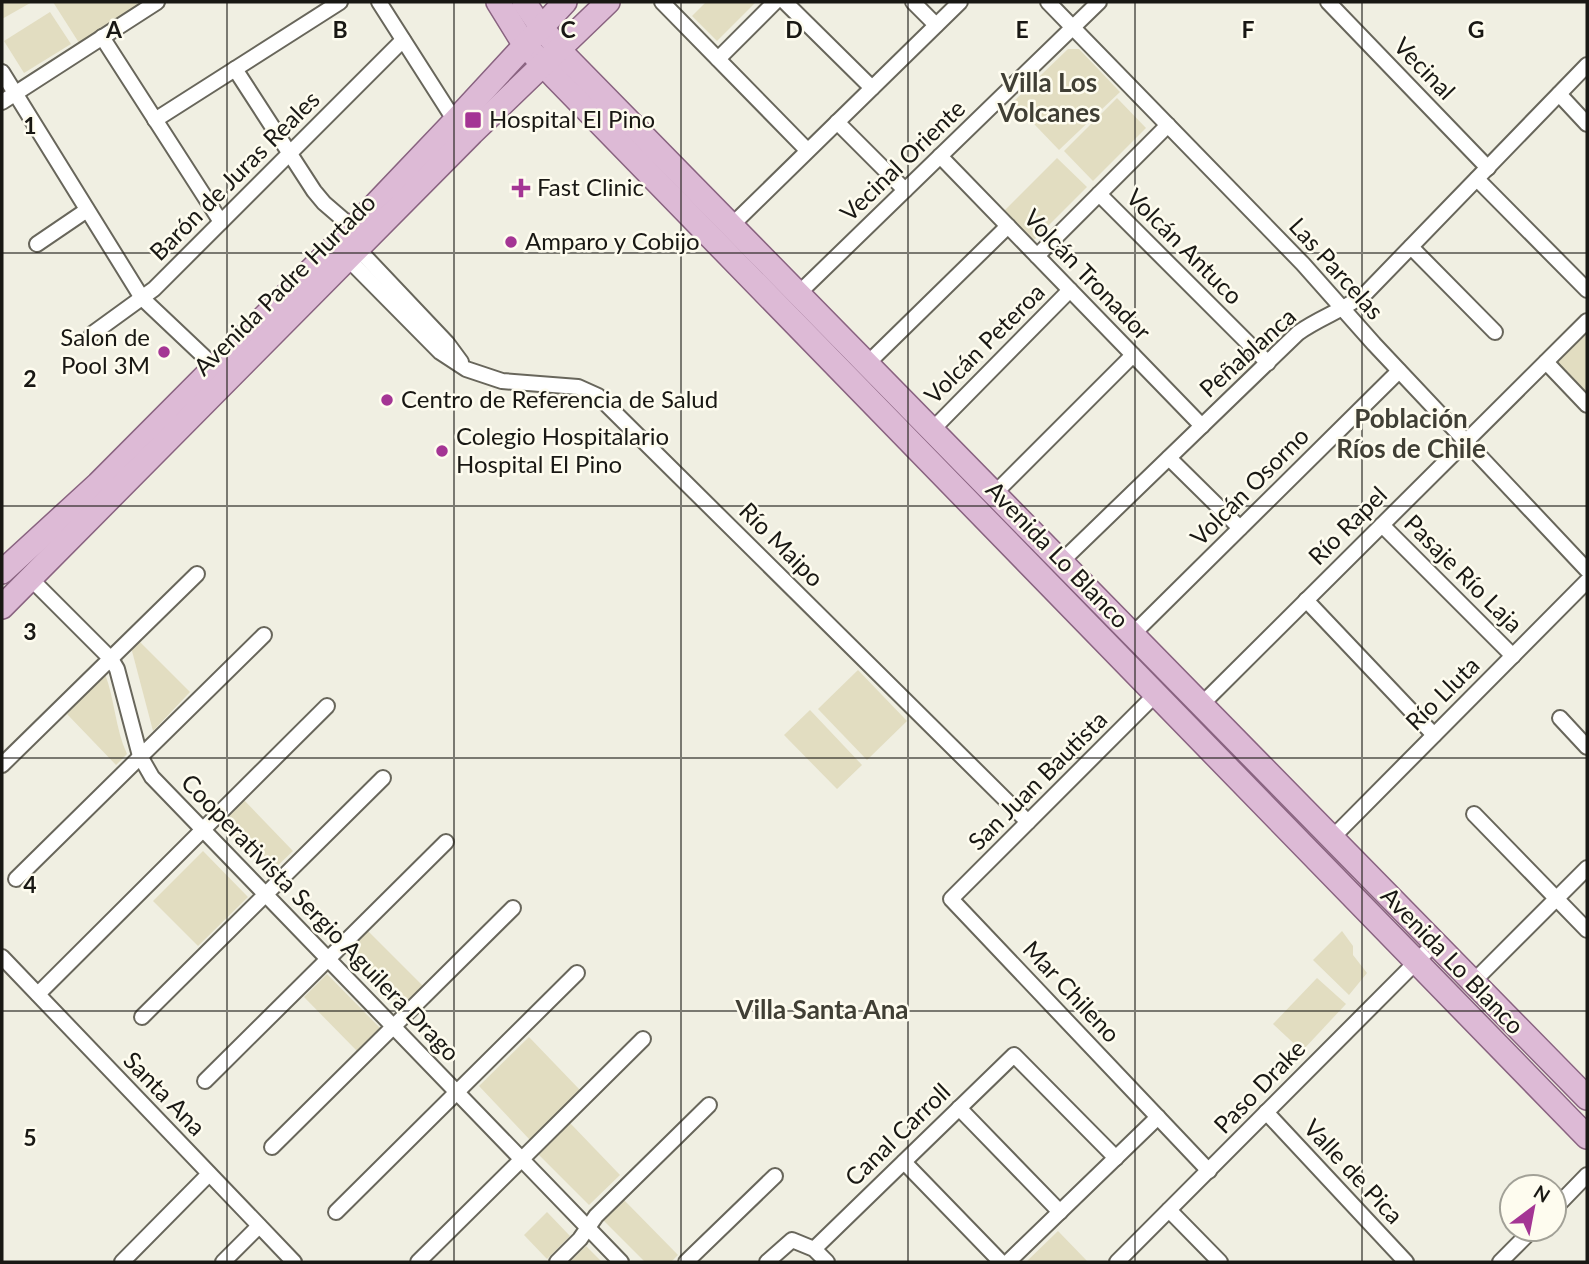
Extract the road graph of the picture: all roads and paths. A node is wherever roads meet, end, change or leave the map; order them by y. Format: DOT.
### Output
graph roads {
  1 [pos="157,2"];
  2 [pos="340,2"];
  3 [pos="379,2"];
  4 [pos="498,2"];
  5 [pos="524,2"];
  6 [pos="565,2"];
  7 [pos="608,2"];
  8 [pos="662,2"];
  9 [pos="775,2"];
  10 [pos="785,2"];
  11 [pos="913,2"];
  12 [pos="960,2"];
  13 [pos="1048,2"];
  14 [pos="1099,2"];
  15 [pos="1328,2"];
  16 [pos="936,25"];
  17 [pos="541,27"];
  18 [pos="1073,28"];
  19 [pos="103,37"];
  20 [pos="403,40"];
  21 [pos="524,44"];
  22 [pos="551,58"];
  23 [pos="718,59"];
  24 [pos="1587,65"];
  25 [pos="235,69"];
  26 [pos="2,72"];
  27 [pos="872,88"];
  28 [pos="15,93"];
  29 [pos="1559,94"];
  30 [pos="2,102"];
  31 [pos="155,120"];
  32 [pos="455,121"];
  33 [pos="837,122"];
  34 [pos="1587,124"];
  35 [pos="1168,125"];
  36 [pos="807,150"];
  37 [pos="289,153"];
  38 [pos="940,156"];
  39 [pos="1488,168"];
  40 [pos="1477,179"];
  41 [pos="905,190"];
  42 [pos="1099,194"];
  43 [pos="87,210"];
  44 [pos="221,222"];
  45 [pos="731,226"];
  46 [pos="1008,226"];
  47 [pos="37,244"];
  48 [pos="353,245"];
  49 [pos="1411,247"];
  50 [pos="1037,256"];
  51 [pos="1585,283"];
  52 [pos="1070,290"];
  53 [pos="798,295"];
  54 [pos="142,298"];
  55 [pos="1341,308"];
  56 [pos="1587,321"];
  57 [pos="1495,332"];
  58 [pos="92,334"];
  59 [pos="1133,355"];
  60 [pos="1546,362"];
  61 [pos="1268,363"];
  62 [pos="867,364"];
  63 [pos="1399,371"];
  64 [pos="223,372"];
  65 [pos="1587,405"];
  66 [pos="1202,426"];
  67 [pos="932,430"];
  68 [pos="1466,441"];
  69 [pos="1169,458"];
  70 [pos="994,494"];
  71 [pos="1382,525"];
  72 [pos="1240,528"];
  73 [pos="1061,562"];
  74 [pos="1587,570"];
  75 [pos="2,572"];
  76 [pos="197,574"];
  77 [pos="30,578"];
  78 [pos="1587,581"];
  79 [pos="1306,600"];
  80 [pos="2,607"];
  81 [pos="264,635"];
  82 [pos="1132,635"];
  83 [pos="1513,656"];
  84 [pos="111,659"];
  85 [pos="1156,694"];
  86 [pos="1201,705"];
  87 [pos="327,706"];
  88 [pos="1560,718"];
  89 [pos="1434,735"];
  90 [pos="1587,747"];
  91 [pos="140,756"];
  92 [pos="2,765"];
  93 [pos="383,778"];
  94 [pos="1474,814"];
  95 [pos="1028,822"];
  96 [pos="202,830"];
  97 [pos="1332,838"];
  98 [pos="446,842"];
  99 [pos="1587,868"];
  100 [pos="16,879"];
  101 [pos="265,895"];
  102 [pos="951,899"];
  103 [pos="1557,899"];
  104 [pos="513,908"];
  105 [pos="1587,930"];
  106 [pos="1434,943"];
  107 [pos="2,957"];
  108 [pos="327,959"];
  109 [pos="1414,961"];
  110 [pos="577,973"];
  111 [pos="1473,982"];
  112 [pos="38,995"];
  113 [pos="142,1017"];
  114 [pos="393,1027"];
  115 [pos="643,1039"];
  116 [pos="205,1081"];
  117 [pos="456,1092"];
  118 [pos="1587,1098"];
  119 [pos="709,1105"];
  120 [pos="959,1108"];
  121 [pos="1266,1112"];
  122 [pos="1158,1117"];
  123 [pos="1587,1137"];
  124 [pos="272,1147"];
  125 [pos="1116,1158"];
  126 [pos="522,1159"];
  127 [pos="904,1162"];
  128 [pos="1209,1171"];
  129 [pos="209,1174"];
  130 [pos="1587,1175"];
  131 [pos="775,1176"];
  132 [pos="1568,1195"];
  133 [pos="1170,1210"];
  134 [pos="336,1212"];
  135 [pos="1060,1212"];
  136 [pos="259,1226"];
  137 [pos="588,1228"];
  138 [pos="1520,1243"];
  139 [pos="814,1249"];
  140 [pos="122,1262"];
  141 [pos="223,1262"];
  142 [pos="294,1262"];
  143 [pos="418,1262"];
  144 [pos="556,1262"];
  145 [pos="621,1262"];
  146 [pos="686,1262"];
  147 [pos="767,1262"];
  148 [pos="827,1262"];
  149 [pos="1001,1262"];
  150 [pos="1009,1262"];
  151 [pos="1117,1262"];
  152 [pos="1220,1262"];
  153 [pos="1406,1262"];
  154 [pos="1500,1262"];
  1 -- 19 [label="street"];
  2 -- 25 [label="street"];
  3 -- 20 [label="street"];
  4 -- 21 [label="main road, Avenida Lo Blanco"];
  5 -- 17 [label="main road, Avenida Lo Blanco"];
  6 -- 17 [label="main road, Avenida Padre Hurtado"];
  7 -- 22 [label="main road, Avenida Padre Hurtado"];
  8 -- 23 [label="street"];
  9 -- 23 [label="street"];
  10 -- 27 [label="street"];
  11 -- 16 [label="street"];
  12 -- 16 [label="street"];
  13 -- 18 [label="street, Las Parcelas"];
  14 -- 18 [label="street, Vecinal Oriente"];
  15 -- 39 [label="street, Vecinal"];
  16 -- 27 [label="street"];
  17 -- 21 [label="main road, Avenida Padre Hurtado"];
  17 -- 22 [label="main road, Avenida Lo Blanco"];
  18 -- 35 [label="street, Las Parcelas"];
  18 -- 38 [label="street, Vecinal Oriente"];
  19 -- 28 [label="street"];
  19 -- 31 [label="street"];
  20 -- 32 [label="street"];
  20 -- 37 [label="street, Barón de Juras Reales"];
  21 -- 22 [label="main road, Avenida Lo Blanco"];
  21 -- 32 [label="main road, Avenida Padre Hurtado"];
  22 -- 45 [label="main road, Avenida Lo Blanco"];
  22 -- 48 [label="main road, Avenida Padre Hurtado"];
  22 -- 85 [label="main road, Avenida Lo Blanco"];
  23 -- 36 [label="street"];
  24 -- 29 [label="street, Peñablanca"];
  25 -- 31 [label="street"];
  25 -- 37 [label="street, Río Maipo"];
  26 -- 28 [label="street"];
  27 -- 33 [label="street"];
  28 -- 30 [label="street"];
  28 -- 43 [label="street"];
  29 -- 34 [label="street"];
  29 -- 39 [label="street, Peñablanca"];
  31 -- 44 [label="street"];
  32 -- 48 [label="main road, Avenida Padre Hurtado"];
  33 -- 36 [label="street"];
  33 -- 41 [label="street"];
  35 -- 42 [label="street"];
  35 -- 55 [label="street, Las Parcelas"];
  36 -- 45 [label="street"];
  37 -- 44 [label="street, Barón de Juras Reales"];
  37 -- 48 [label="street, Río Maipo"];
  38 -- 41 [label="street, Vecinal Oriente"];
  38 -- 46 [label="street, Volcán Tronador"];
  39 -- 40 [label="street, Peñablanca"];
  40 -- 49 [label="street, Peñablanca"];
  40 -- 51 [label="street"];
  41 -- 53 [label="street, Vecinal Oriente"];
  42 -- 50 [label="street"];
  42 -- 61 [label="street, Volcán Antuco"];
  43 -- 47 [label="street"];
  43 -- 54 [label="street"];
  44 -- 54 [label="street, Barón de Juras Reales"];
  45 -- 53 [label="main road, Avenida Lo Blanco"];
  46 -- 50 [label="street, Volcán Tronador"];
  46 -- 62 [label="street"];
  48 -- 64 [label="main road, Avenida Padre Hurtado"];
  48 -- 64 [label="main road, Avenida Padre Hurtado"];
  48 -- 95 [label="street, Río Maipo"];
  49 -- 55 [label="street, Peñablanca"];
  49 -- 57 [label="street"];
  50 -- 52 [label="street, Volcán Tronador"];
  52 -- 59 [label="street, Volcán Tronador"];
  52 -- 67 [label="street, Volcán Peteroa"];
  53 -- 62 [label="main road, Avenida Lo Blanco"];
  54 -- 58 [label="street, Barón de Juras Reales"];
  54 -- 64 [label="street"];
  55 -- 61 [label="street, Peñablanca"];
  55 -- 63 [label="street, Las Parcelas"];
  56 -- 60 [label="street, Río Rapel"];
  59 -- 66 [label="street, Volcán Tronador"];
  59 -- 70 [label="street"];
  60 -- 65 [label="street"];
  60 -- 68 [label="street, Río Rapel"];
  61 -- 66 [label="street, Peñablanca"];
  62 -- 67 [label="main road, Avenida Lo Blanco"];
  63 -- 68 [label="street, Las Parcelas"];
  63 -- 72 [label="street, Volcán Osorno"];
  64 -- 75 [label="main road, Avenida Padre Hurtado"];
  64 -- 77 [label="main road, Avenida Padre Hurtado"];
  66 -- 69 [label="street, Peñablanca"];
  67 -- 70 [label="main road, Avenida Lo Blanco"];
  68 -- 71 [label="street, Río Rapel"];
  68 -- 74 [label="street, Las Parcelas"];
  69 -- 72 [label="street"];
  69 -- 73 [label="street, Peñablanca"];
  70 -- 73 [label="main road, Avenida Lo Blanco"];
  71 -- 79 [label="street, Río Rapel"];
  71 -- 83 [label="street, Pasaje Río Laja"];
  72 -- 82 [label="street, Volcán Osorno"];
  73 -- 82 [label="main road, Avenida Lo Blanco"];
  76 -- 84 [label="street"];
  77 -- 80 [label="main road, Avenida Padre Hurtado"];
  77 -- 84 [label="street, Cooperativista Sergio Aguilera Drago"];
  78 -- 83 [label="street, Río Lluta"];
  79 -- 86 [label="street, Río Rapel"];
  79 -- 89 [label="street"];
  81 -- 91 [label="street"];
  82 -- 86 [label="main road, Avenida Lo Blanco"];
  83 -- 89 [label="street, Río Lluta"];
  84 -- 91 [label="street, Cooperativista Sergio Aguilera Drago"];
  84 -- 92 [label="street"];
  85 -- 95 [label="street, San Juan Bautista"];
  85 -- 109 [label="main road, Avenida Lo Blanco"];
  86 -- 97 [label="main road, Avenida Lo Blanco"];
  87 -- 96 [label="street"];
  88 -- 90 [label="street"];
  89 -- 97 [label="street, Río Lluta"];
  91 -- 96 [label="street, Cooperativista Sergio Aguilera Drago"];
  91 -- 100 [label="street"];
  93 -- 101 [label="street"];
  94 -- 103 [label="street"];
  95 -- 102 [label="street, San Juan Bautista"];
  96 -- 101 [label="street, Cooperativista Sergio Aguilera Drago"];
  96 -- 112 [label="street"];
  97 -- 106 [label="main road, Avenida Lo Blanco"];
  98 -- 108 [label="street"];
  99 -- 103 [label="street"];
  101 -- 108 [label="street, Cooperativista Sergio Aguilera Drago"];
  101 -- 113 [label="street"];
  102 -- 122 [label="street, Mar Chileno"];
  103 -- 105 [label="street"];
  103 -- 111 [label="street"];
  104 -- 114 [label="street"];
  106 -- 109 [label="street, Paso Drake"];
  106 -- 111 [label="main road, Avenida Lo Blanco"];
  107 -- 112 [label="street, Santa Ana"];
  108 -- 114 [label="street, Cooperativista Sergio Aguilera Drago"];
  108 -- 116 [label="street"];
  109 -- 121 [label="street, Paso Drake"];
  109 -- 123 [label="main road, Avenida Lo Blanco"];
  110 -- 117 [label="street"];
  111 -- 118 [label="main road, Avenida Lo Blanco"];
  112 -- 129 [label="street, Santa Ana"];
  114 -- 117 [label="street, Cooperativista Sergio Aguilera Drago"];
  114 -- 124 [label="street"];
  115 -- 126 [label="street"];
  117 -- 126 [label="street, Cooperativista Sergio Aguilera Drago"];
  117 -- 134 [label="street"];
  119 -- 137 [label="street"];
  120 -- 125 [label="street, Canal Carroll"];
  120 -- 127 [label="street, Canal Carroll"];
  120 -- 135 [label="street"];
  121 -- 128 [label="street, Paso Drake"];
  121 -- 153 [label="street, Valle de Pica"];
  122 -- 125 [label="street"];
  122 -- 128 [label="street, Mar Chileno"];
  125 -- 135 [label="street"];
  126 -- 137 [label="street, Cooperativista Sergio Aguilera Drago"];
  126 -- 143 [label="street"];
  127 -- 139 [label="street, Canal Carroll"];
  127 -- 149 [label="street"];
  128 -- 133 [label="street, Paso Drake"];
  129 -- 136 [label="street, Santa Ana"];
  129 -- 140 [label="street"];
  130 -- 132 [label="street"];
  131 -- 146 [label="street"];
  133 -- 151 [label="street, Paso Drake"];
  133 -- 152 [label="street"];
  135 -- 150 [label="street"];
  136 -- 141 [label="street"];
  136 -- 142 [label="street, Santa Ana"];
  137 -- 144 [label="street"];
  137 -- 145 [label="street, Cooperativista Sergio Aguilera Drago"];
  138 -- 154 [label="street"];
  139 -- 147 [label="street"];
  139 -- 148 [label="street"];
}
